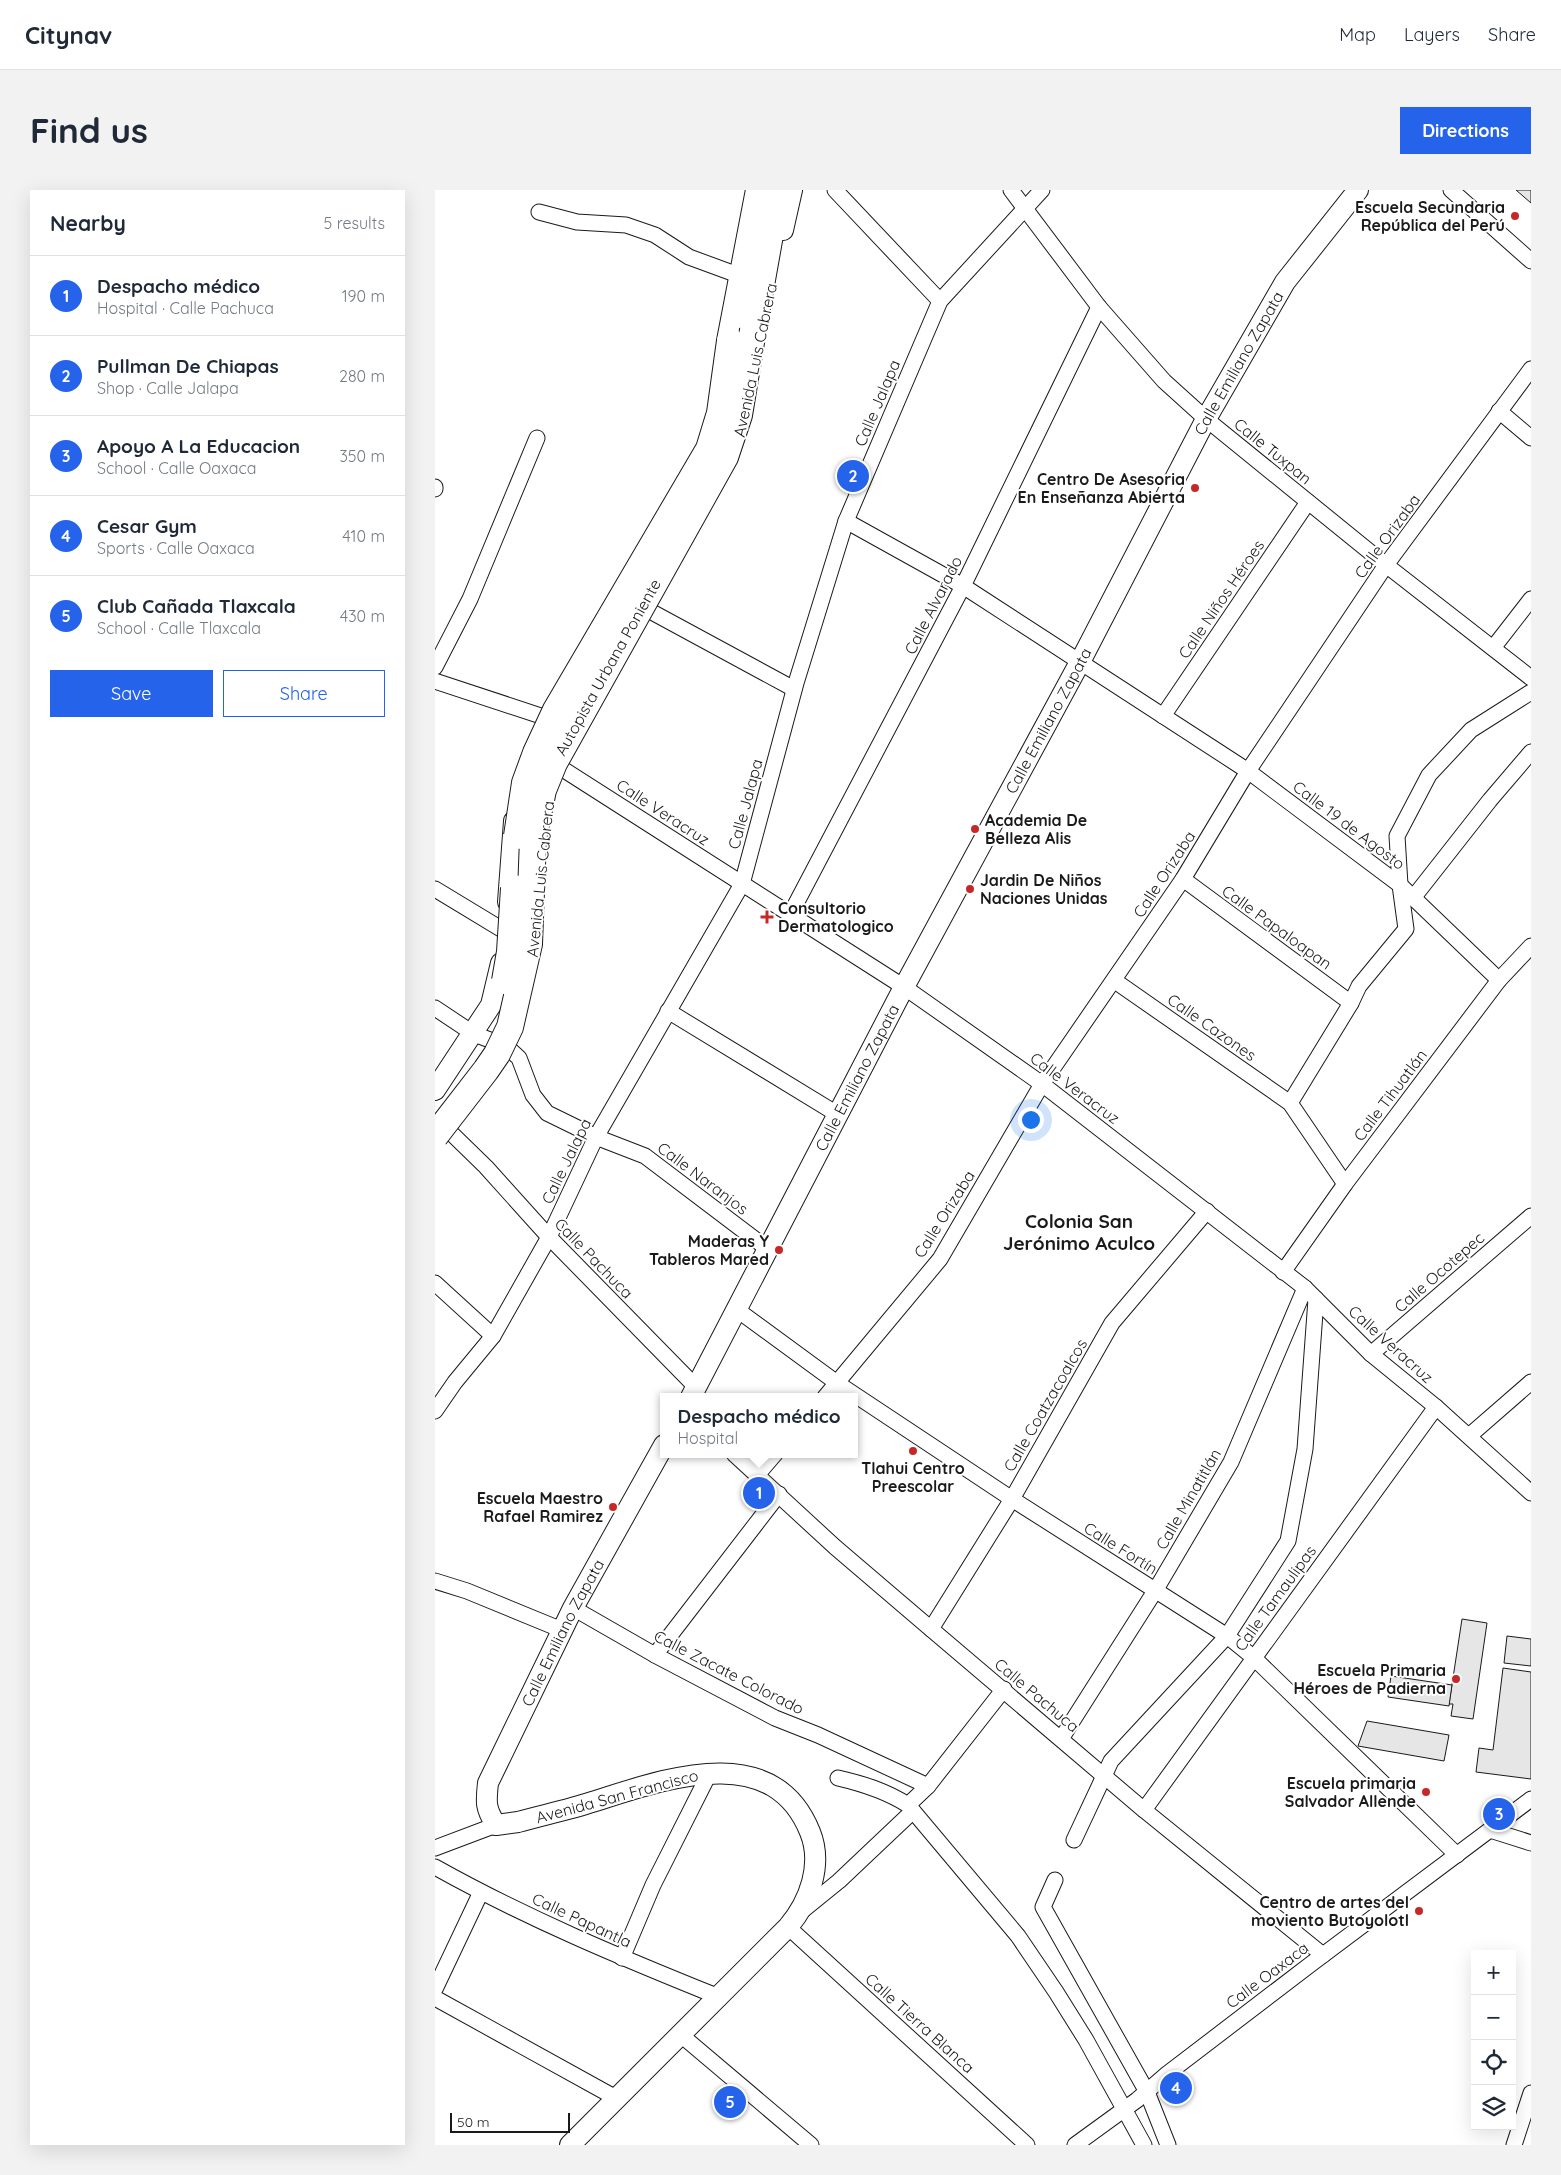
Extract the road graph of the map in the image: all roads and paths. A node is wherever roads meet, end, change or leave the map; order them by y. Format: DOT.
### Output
graph roads {
  1 [pos="754,190"];
  2 [pos="759,190"];
  3 [pos="778,190"];
  4 [pos="792,190"];
  5 [pos="835,190"];
  6 [pos="1011,190"];
  7 [pos="1043,190"];
  8 [pos="1358,190"];
  9 [pos="1451,190"];
  10 [pos="1025,208"];
  11 [pos="539,212"];
  12 [pos="1531,261"];
  13 [pos="738,276"];
  14 [pos="940,301"];
  15 [pos="1099,307"];
  16 [pos="1531,369"];
  17 [pos="1499,411"];
  18 [pos="1206,419"];
  19 [pos="537,438"];
  20 [pos="1531,438"];
  21 [pos="1308,502"];
  22 [pos="846,521"];
  23 [pos="1386,565"];
  24 [pos="963,586"];
  25 [pos="1531,599"];
  26 [pos="650,611"];
  27 [pos="1493,648"];
  28 [pos="1080,662"];
  29 [pos="435,667"];
  30 [pos="1531,678"];
  31 [pos="435,681"];
  32 [pos="795,689"];
  33 [pos="1531,692"];
  34 [pos="1163,716"];
  35 [pos="549,719"];
  36 [pos="1531,752"];
  37 [pos="558,766"];
  38 [pos="1248,771"];
  39 [pos="511,855"];
  40 [pos="539,855"];
  41 [pos="1183,879"];
  42 [pos="509,884"];
  43 [pos="742,884"];
  44 [pos="1400,885"];
  45 [pos="435,889"];
  46 [pos="1413,898"];
  47 [pos="790,915"];
  48 [pos="506,932"];
  49 [pos="1531,946"];
  50 [pos="1115,980"];
  51 [pos="1499,980"];
  52 [pos="904,987"];
  53 [pos="1351,1003"];
  54 [pos="435,1008"];
  55 [pos="668,1011"];
  56 [pos="474,1034"];
  57 [pos="506,1046"];
  58 [pos="1043,1084"];
  59 [pos="435,1090"];
  60 [pos="1290,1103"];
  61 [pos="837,1114"];
  62 [pos="439,1127"];
  63 [pos="596,1137"];
  64 [pos="435,1146"];
  65 [pos="1345,1184"];
  66 [pos="1207,1211"];
  67 [pos="1531,1216"];
  68 [pos="549,1237"];
  69 [pos="769,1250"];
  70 [pos="1283,1272"];
  71 [pos="435,1283"];
  72 [pos="1305,1288"];
  73 [pos="1316,1299"];
  74 [pos="736,1309"];
  75 [pos="493,1336"];
  76 [pos="1371,1354"];
  77 [pos="1531,1382"];
  78 [pos="837,1383"];
  79 [pos="694,1392"];
  80 [pos="828,1393"];
  81 [pos="852,1393"];
  82 [pos="858,1397"];
  83 [pos="1436,1407"];
  84 [pos="435,1411"];
  85 [pos="1469,1436"];
  86 [pos="660,1452"];
  87 [pos="739,1458"];
  88 [pos="772,1458"];
  89 [pos="757,1475"];
  90 [pos="1531,1493"];
  91 [pos="779,1494"];
  92 [pos="1011,1500"];
  93 [pos="435,1581"];
  94 [pos="1155,1590"];
  95 [pos="573,1608"];
  96 [pos="931,1629"];
  97 [pos="562,1630"];
  98 [pos="1227,1636"];
  99 [pos="655,1655"];
  100 [pos="1253,1657"];
  101 [pos="1004,1689"];
  102 [pos="1061,1739"];
  103 [pos="710,1772"];
  104 [pos="1104,1774"];
  105 [pos="838,1778"];
  106 [pos="928,1786"];
  107 [pos="1531,1799"];
  108 [pos="911,1808"];
  109 [pos="1144,1810"];
  110 [pos="496,1825"];
  111 [pos="1490,1830"];
  112 [pos="1074,1840"];
  113 [pos="1531,1843"];
  114 [pos="435,1848"];
  115 [pos="1457,1855"];
  116 [pos="435,1866"];
  117 [pos="1055,1880"];
  118 [pos="481,1892"];
  119 [pos="795,1919"];
  120 [pos="1323,1955"];
  121 [pos="622,1958"];
  122 [pos="435,1989"];
  123 [pos="719,1997"];
  124 [pos="435,1998"];
  125 [pos="681,2035"];
  126 [pos="1147,2092"];
  127 [pos="1531,2093"];
  128 [pos="616,2098"];
  129 [pos="1125,2110"];
  130 [pos="1521,2139"];
  131 [pos="570,2145"];
  132 [pos="811,2145"];
  133 [pos="1027,2145"];
  134 [pos="1075,2145"];
  135 [pos="1144,2145"];
  136 [pos="1168,2145"];
  1 -- 13 [label="street, Avenida Luis Cabrera"];
  2 -- 62 [label="highway, Autopista Urbana Poniente, bridge"];
  3 -- 62 [label="highway, Autopista Urbana Poniente, bridge"];
  4 -- 26 [label="street, Avenida Luis Cabrera"];
  5 -- 14 [label="street"];
  6 -- 10 [label="street, Calle Tuxpan"];
  7 -- 10 [label="street, Calle Jalapa"];
  8 -- 18 [label="street, Calle Emiliano Zapata"];
  9 -- 12 [label="street"];
  10 -- 14 [label="street, Calle Jalapa"];
  10 -- 15 [label="street, Calle Tuxpan"];
  11 -- 13 [label="street"];
  13 -- 35 [label="street, Avenida Luis Cabrera"];
  14 -- 22 [label="street, Calle Jalapa"];
  15 -- 18 [label="street, Calle Tuxpan"];
  15 -- 24 [label="street, Calle Alvarado"];
  16 -- 17 [label="street, Calle Orizaba"];
  17 -- 20 [label="street"];
  17 -- 23 [label="street, Calle Orizaba"];
  18 -- 21 [label="street, Calle Tuxpan"];
  18 -- 28 [label="street, Calle Emiliano Zapata"];
  19 -- 29 [label="street"];
  21 -- 23 [label="street, Calle Tuxpan"];
  21 -- 34 [label="street, Calle Niños Héroes"];
  22 -- 24 [label="street"];
  22 -- 32 [label="street, Calle Jalapa"];
  23 -- 27 [label="street, Calle Tuxpan"];
  23 -- 38 [label="street, Calle Orizaba"];
  24 -- 28 [label="street"];
  24 -- 47 [label="street, Calle Alvarado"];
  25 -- 27 [label="street"];
  26 -- 32 [label="street"];
  26 -- 37 [label="street, Avenida Luis Cabrera"];
  27 -- 30 [label="street, Calle Tuxpan"];
  28 -- 34 [label="street, Calle 19 de Agosto"];
  28 -- 52 [label="street, Calle Emiliano Zapata"];
  31 -- 35 [label="street"];
  32 -- 43 [label="street, Calle Jalapa"];
  33 -- 44 [label="street"];
  34 -- 38 [label="street, Calle 19 de Agosto"];
  35 -- 39 [label="street, Avenida Luis Cabrera"];
  36 -- 46 [label="street"];
  37 -- 40 [label="street, Avenida Luis Cabrera"];
  37 -- 43 [label="street, Calle Veracruz"];
  38 -- 41 [label="street, Calle Orizaba"];
  38 -- 44 [label="street, Calle 19 de Agosto"];
  39 -- 40 [label="street"];
  39 -- 42 [label="street, Avenida Luis Cabrera"];
  40 -- 57 [label="street, Avenida Luis Cabrera"];
  41 -- 50 [label="street, Calle Orizaba"];
  41 -- 53 [label="street, Calle Papaloapan"];
  42 -- 48 [label="street, Avenida Luis Cabrera"];
  42 -- 57 [label="street"];
  43 -- 47 [label="street, Calle Veracruz"];
  43 -- 55 [label="street, Calle Jalapa"];
  44 -- 46 [label="street, Calle 19 de Agosto"];
  44 -- 53 [label="street"];
  45 -- 48 [label="street"];
  46 -- 51 [label="street, Calle 19 de Agosto"];
  47 -- 52 [label="street, Calle Veracruz"];
  48 -- 56 [label="street, Avenida Luis Cabrera"];
  49 -- 51 [label="street, Calle Tihuatlán"];
  50 -- 58 [label="street, Calle Orizaba"];
  50 -- 60 [label="street, Calle Cazones"];
  51 -- 65 [label="street, Calle Tihuatlán"];
  52 -- 58 [label="street, Calle Veracruz"];
  52 -- 61 [label="street, Calle Emiliano Zapata"];
  53 -- 60 [label="street"];
  54 -- 56 [label="street"];
  55 -- 61 [label="street"];
  55 -- 63 [label="street, Calle Jalapa"];
  56 -- 57 [label="street"];
  56 -- 59 [label="street, Avenida Luis Cabrera"];
  57 -- 62 [label="street, Avenida Luis Cabrera"];
  57 -- 63 [label="street, Calle Naranjos"];
  58 -- 66 [label="street, Calle Veracruz"];
  58 -- 78 [label="street, Calle Orizaba"];
  60 -- 65 [label="street"];
  61 -- 69 [label="street, Calle Emiliano Zapata"];
  62 -- 64 [label="street, Avenida Luis Cabrera"];
  62 -- 68 [label="street, Calle Pachuca"];
  63 -- 68 [label="street, Calle Jalapa"];
  63 -- 69 [label="street, Calle Naranjos"];
  65 -- 70 [label="street, Calle Tihuatlán"];
  66 -- 70 [label="street, Calle Veracruz"];
  66 -- 92 [label="street, Calle Coatzacoalcos"];
  67 -- 76 [label="street, Calle Ocotepec"];
  68 -- 75 [label="street, Calle Jalapa"];
  68 -- 79 [label="street, Calle Pachuca"];
  69 -- 74 [label="street, Calle Emiliano Zapata"];
  70 -- 72 [label="street, Calle Veracruz"];
  71 -- 75 [label="street"];
  72 -- 73 [label="street, Calle Veracruz"];
  72 -- 94 [label="street, Calle Minatitlán"];
  73 -- 76 [label="street, Calle Veracruz"];
  73 -- 98 [label="street"];
  74 -- 78 [label="street, Calle Fortín"];
  74 -- 79 [label="street, Calle Emiliano Zapata"];
  75 -- 84 [label="street, Calle Jalapa"];
  76 -- 83 [label="street, Calle Veracruz"];
  77 -- 85 [label="street"];
  78 -- 80 [label="street, Calle Orizaba"];
  78 -- 81 [label="street, Calle Fortín"];
  82 -- 92 [label="street, Calle Fortín"];
  83 -- 85 [label="street, Calle Veracruz"];
  83 -- 100 [label="street, Calle Tamaulipas"];
  85 -- 90 [label="street, Calle Veracruz"];
  86 -- 95 [label="street, Calle Emiliano Zapata"];
  87 -- 89 [label="street, Calle Pachuca"];
  88 -- 89 [label="street"];
  89 -- 91 [label="street, Calle Pachuca"];
  91 -- 96 [label="street, Calle Pachuca"];
  91 -- 99 [label="street"];
  92 -- 94 [label="street, Calle Fortín"];
  92 -- 96 [label="street, Calle Coatzacoalcos"];
  93 -- 97 [label="street"];
  94 -- 98 [label="street, Calle Fortín"];
  94 -- 102 [label="street, Calle Minatitlán"];
  95 -- 97 [label="street, Calle Emiliano Zapata"];
  95 -- 99 [label="street, Calle Zacate Colorado"];
  96 -- 101 [label="street, Calle Pachuca"];
  97 -- 110 [label="street, Calle Emiliano Zapata"];
  98 -- 100 [label="street, Calle Fortín"];
  98 -- 104 [label="street"];
  99 -- 106 [label="street, Calle Zacate Colorado"];
  100 -- 109 [label="street, Calle Tamaulipas"];
  100 -- 115 [label="street, Calle Fortín"];
  101 -- 102 [label="street, Calle Pachuca"];
  101 -- 106 [label="street, Avenida San Francisco"];
  102 -- 104 [label="street, Calle Pachuca"];
  103 -- 110 [label="street, Avenida San Francisco"];
  103 -- 119 [label="street, Avenida San Francisco"];
  103 -- 121 [label="street"];
  104 -- 109 [label="street, Calle Pachuca"];
  104 -- 112 [label="street"];
  105 -- 108 [label="street"];
  106 -- 108 [label="street, Avenida San Francisco"];
  107 -- 111 [label="street, Calle Oaxaca"];
  108 -- 119 [label="street, Avenida San Francisco"];
  108 -- 129 [label="street"];
  109 -- 120 [label="street, Calle Pachuca"];
  110 -- 114 [label="street"];
  111 -- 113 [label="street"];
  111 -- 115 [label="street, Calle Oaxaca"];
  115 -- 120 [label="street, Calle Oaxaca"];
  116 -- 118 [label="street, Calle Papantla"];
  117 -- 126 [label="street"];
  118 -- 121 [label="street, Calle Papantla"];
  118 -- 122 [label="street"];
  119 -- 123 [label="street, Avenida San Francisco"];
  119 -- 133 [label="street, Calle Tierra Blanca"];
  120 -- 126 [label="street, Calle Oaxaca"];
  121 -- 123 [label="street, Calle Papantla"];
  123 -- 125 [label="street, Avenida San Francisco"];
  124 -- 128 [label="street"];
  125 -- 128 [label="street, Avenida San Francisco"];
  125 -- 132 [label="street"];
  126 -- 129 [label="street, Calle Oaxaca"];
  126 -- 136 [label="street"];
  127 -- 130 [label="street"];
  128 -- 131 [label="street, Avenida San Francisco"];
  129 -- 134 [label="street, Calle Oaxaca"];
  129 -- 135 [label="street"];
}
